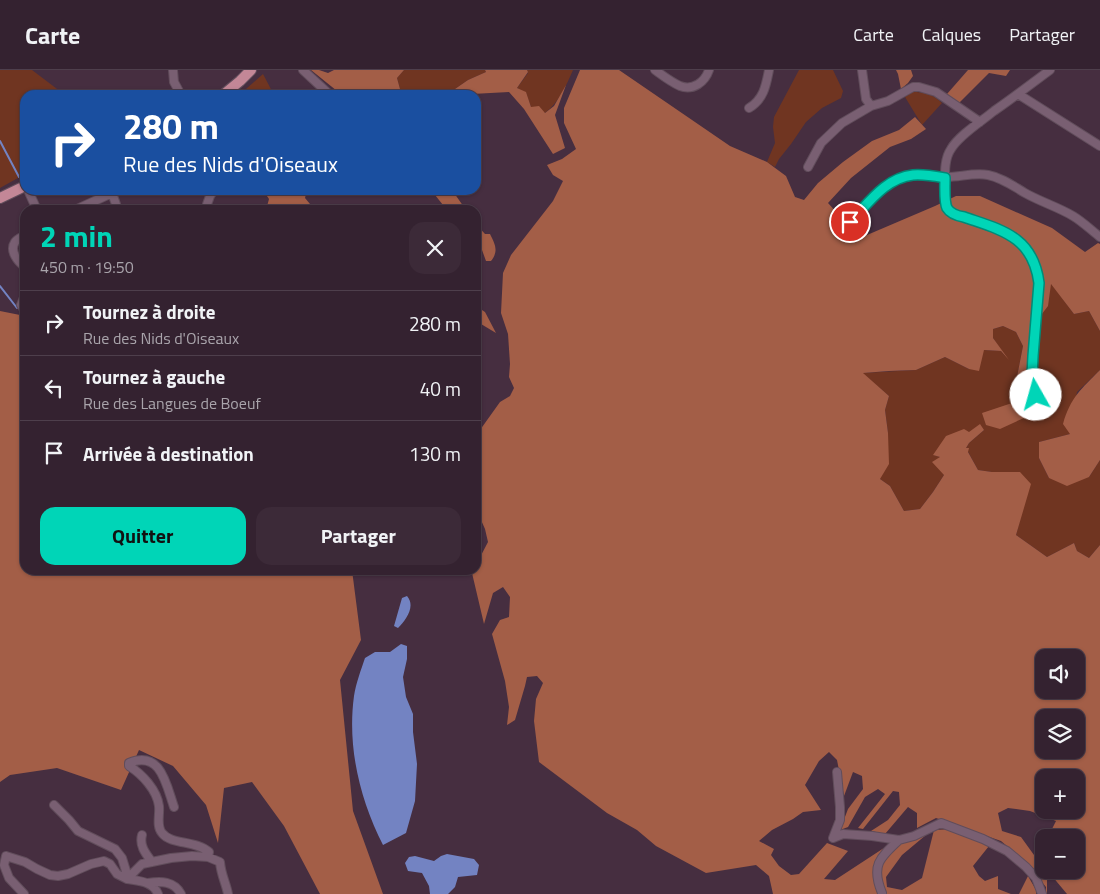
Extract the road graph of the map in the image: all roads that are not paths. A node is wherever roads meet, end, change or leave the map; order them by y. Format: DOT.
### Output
graph roads {
  1 [pos="173,70"];
  2 [pos="251,70"];
  3 [pos="258,70"];
  4 [pos="303,70"];
  5 [pos="655,70"];
  6 [pos="709,70"];
  7 [pos="769,70"];
  8 [pos="862,70"];
  9 [pos="1050,70"];
  10 [pos="178,90"];
  11 [pos="229,90"];
  12 [pos="237,90"];
  13 [pos="325,90"];
  14 [pos="1018,94"];
  15 [pos="871,106"];
  16 [pos="749,108"];
  17 [pos="980,122"];
  18 [pos="1100,146"];
  19 [pos="808,167"];
  20 [pos="945,178"];
  21 [pos="20,188"];
  22 [pos="108,195"];
  23 [pos="0,198"];
  24 [pos="86,205"];
  25 [pos="850,222"];
  26 [pos="1100,237"];
  27 [pos="20,238"];
  28 [pos="20,264"];
  29 [pos="1036,395"];
  30 [pos="837,772"];
  31 [pos="54,805"];
  32 [pos="174,806"];
  33 [pos="142,835"];
  34 [pos="899,840"];
  35 [pos="208,858"];
  36 [pos="152,862"];
  37 [pos="127,879"];
  38 [pos="148,883"];
  39 [pos="882,893"];
  40 [pos="24,894"];
  41 [pos="158,894"];
  42 [pos="181,894"];
  43 [pos="228,894"];
  44 [pos="1042,894"];
  1 -- 10 [label="street"];
  2 -- 11 [label="main road"];
  3 -- 12 [label="main road"];
  4 -- 13 [label="street"];
  5 -- 6 [label="street"];
  7 -- 16 [label="street"];
  8 -- 15 [label="street"];
  9 -- 14 [label="street"];
  14 -- 17 [label="street"];
  14 -- 18 [label="street"];
  15 -- 17 [label="street"];
  15 -- 19 [label="street"];
  17 -- 20 [label="street"];
  20 -- 25 [label="street"];
  20 -- 26 [label="street"];
  20 -- 29 [label="street"];
  21 -- 23 [label="main road"];
  22 -- 24 [label="street"];
  27 -- 28 [label="street"];
  30 -- 34 [label="street"];
  31 -- 37 [label="street"];
  32 -- 35 [label="street"];
  33 -- 36 [label="street"];
  34 -- 39 [label="street"];
  34 -- 44 [label="street"];
  35 -- 36 [label="street"];
  35 -- 43 [label="street"];
  36 -- 37 [label="street"];
  37 -- 38 [label="street"];
  37 -- 40 [label="street"];
  38 -- 41 [label="street"];
  38 -- 42 [label="street"];
}
